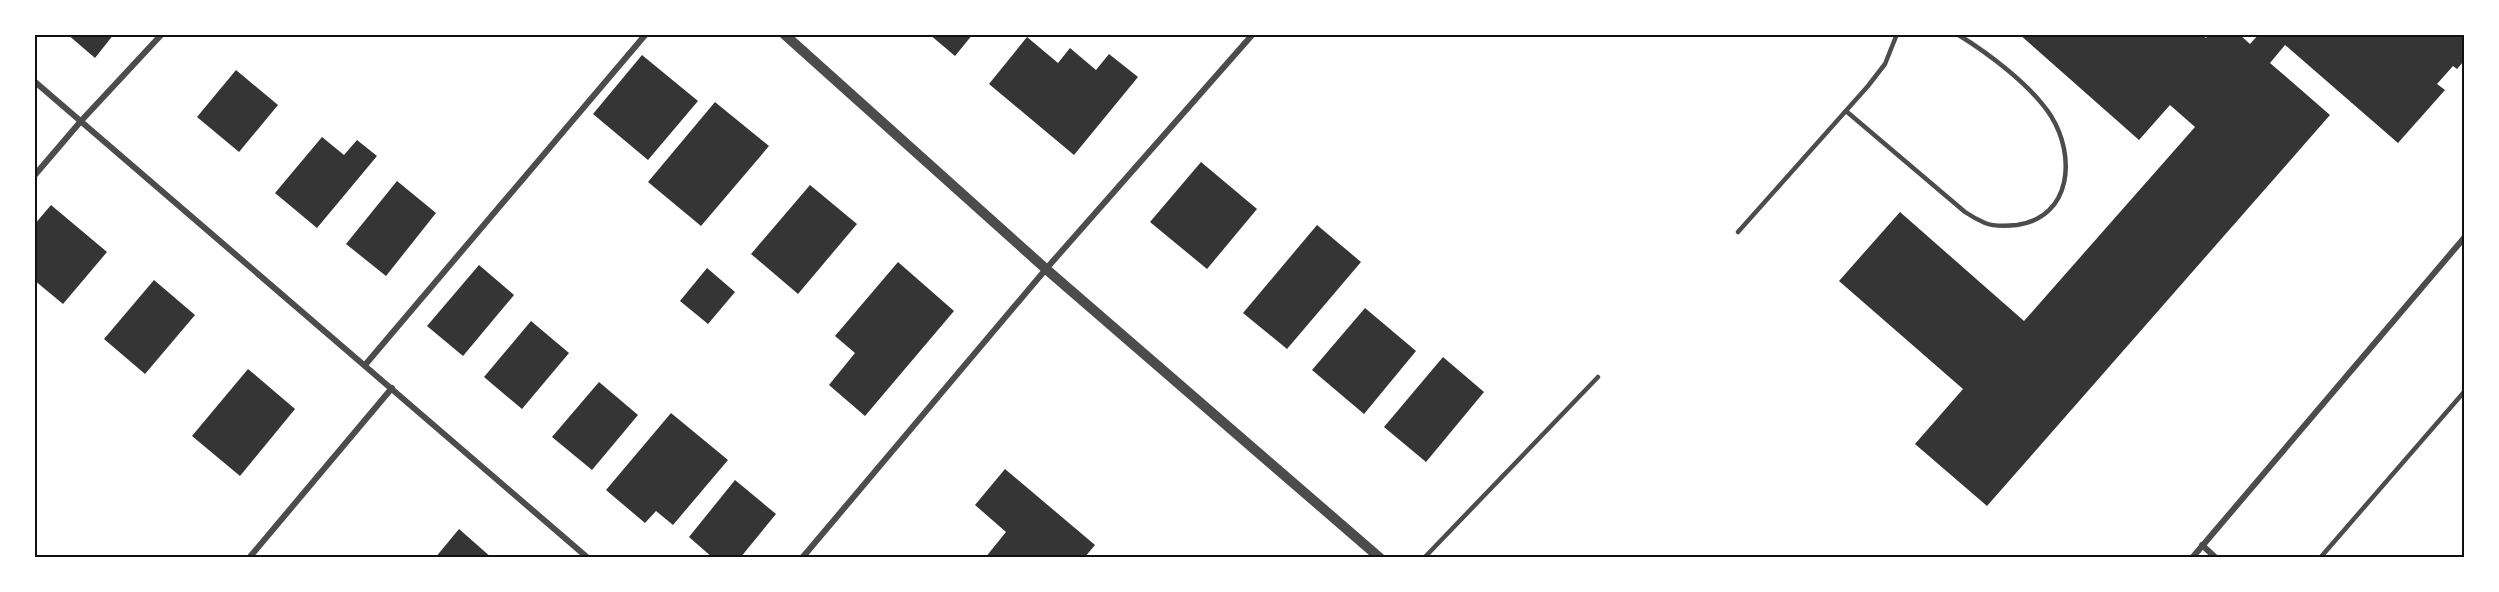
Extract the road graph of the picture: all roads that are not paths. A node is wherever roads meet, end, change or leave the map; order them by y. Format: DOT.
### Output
graph roads {
  1 [pos="162,34"];
  2 [pos="646,34"];
  3 [pos="784,34"];
  4 [pos="1253,34"];
  5 [pos="1897,34"];
  6 [pos="1957,34"];
  7 [pos="34,81"];
  8 [pos="1846,111"];
  9 [pos="81,121"];
  10 [pos="34,176"];
  11 [pos="1738,232"];
  12 [pos="2464,238"];
  13 [pos="1046,269"];
  14 [pos="365,365"];
  15 [pos="1598,376"];
  16 [pos="392,388"];
  17 [pos="2464,392"];
  18 [pos="2202,545"];
  19 [pos="249,558"];
  20 [pos="588,558"];
  21 [pos="802,558"];
  22 [pos="1380,558"];
  23 [pos="1424,558"];
  24 [pos="2192,558"];
  25 [pos="2216,558"];
  26 [pos="2320,558"];
  1 -- 9 [label="street"];
  2 -- 14 [label="street"];
  3 -- 13 [label="street"];
  4 -- 13 [label="street"];
  5 -- 8 [label="lane"];
  6 -- 8 [label="lane"];
  7 -- 9 [label="street"];
  8 -- 11 [label="lane"];
  9 -- 10 [label="street"];
  9 -- 14 [label="street"];
  12 -- 18 [label="street"];
  13 -- 21 [label="street"];
  13 -- 22 [label="street"];
  14 -- 16 [label="street"];
  15 -- 23 [label="lane"];
  16 -- 19 [label="street"];
  16 -- 20 [label="street"];
  17 -- 26 [label="lane"];
  18 -- 24 [label="street"];
  18 -- 25 [label="street"];
}
